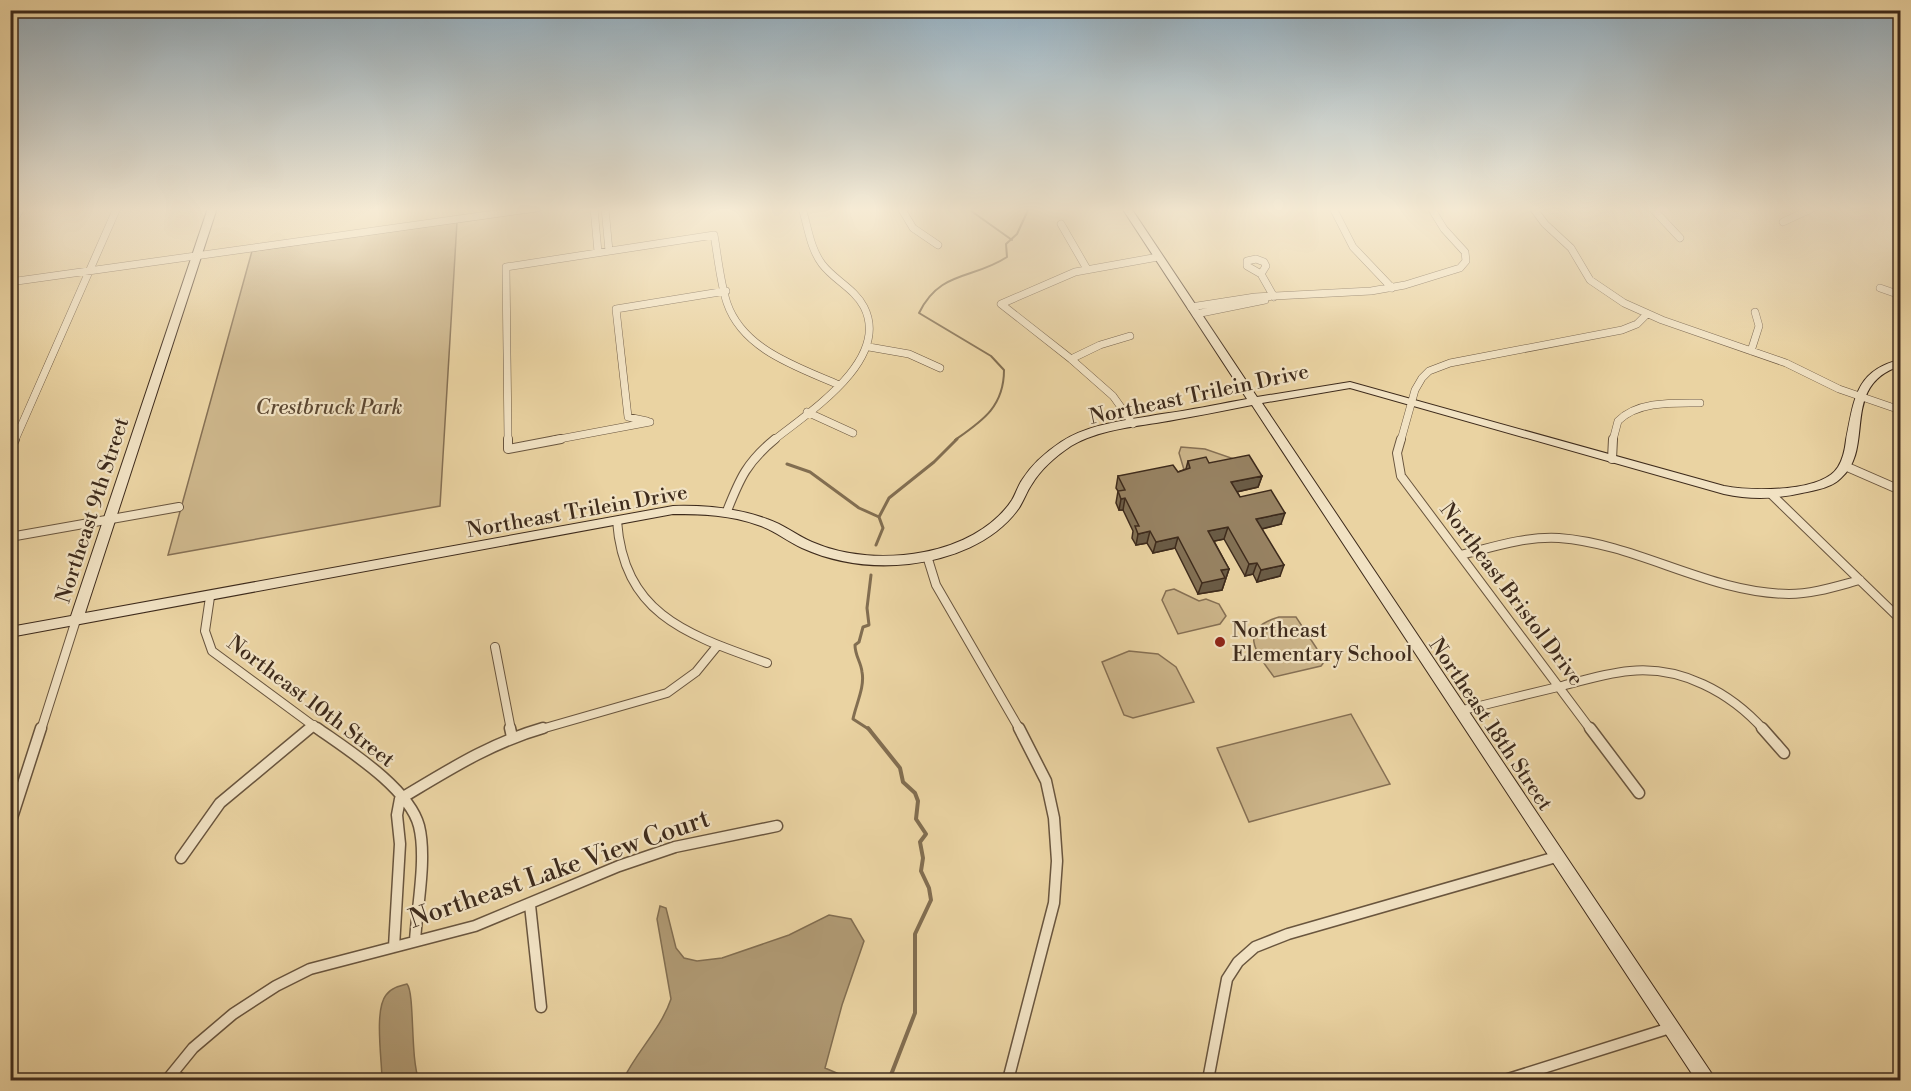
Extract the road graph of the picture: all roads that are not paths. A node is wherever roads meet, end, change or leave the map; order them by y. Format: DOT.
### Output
graph roads {
  1 [pos="95,259"];
  2 [pos="176,259"];
  3 [pos="196,259"];
  4 [pos="556,259"];
  5 [pos="719,259"];
  6 [pos="819,259"];
  7 [pos="1081,259"];
  8 [pos="1147,259"];
  9 [pos="1159,259"];
  10 [pos="1364,259"];
  11 [pos="1466,259"];
  12 [pos="1576,259"];
  13 [pos="1087,269"];
  14 [pos="90,271"];
  15 [pos="1262,274"];
  16 [pos="10,282"];
  17 [pos="1392,288"];
  18 [pos="1880,288"];
  19 [pos="726,291"];
  20 [pos="1900,295"];
  21 [pos="1274,297"];
  22 [pos="1194,311"];
  23 [pos="1755,312"];
  24 [pos="1647,314"];
  25 [pos="1130,336"];
  26 [pos="869,347"];
  27 [pos="1751,351"];
  28 [pos="1071,359"];
  29 [pos="1900,363"];
  30 [pos="940,368"];
  31 [pos="839,385"];
  32 [pos="1862,397"];
  33 [pos="1254,401"];
  34 [pos="1411,403"];
  35 [pos="1700,403"];
  36 [pos="1900,410"];
  37 [pos="807,412"];
  38 [pos="628,417"];
  39 [pos="1133,424"];
  40 [pos="625,429"];
  41 [pos="853,434"];
  42 [pos="10,451"];
  43 [pos="1612,459"];
  44 [pos="1845,466"];
  45 [pos="1900,490"];
  46 [pos="1772,495"];
  47 [pos="178,507"];
  48 [pos="727,512"];
  49 [pos="110,520"];
  50 [pos="617,521"];
  51 [pos="10,537"];
  52 [pos="1461,555"];
  53 [pos="927,556"];
  54 [pos="1860,580"];
  55 [pos="210,597"];
  56 [pos="1900,619"];
  57 [pos="76,620"];
  58 [pos="10,632"];
  59 [pos="718,645"];
  60 [pos="495,647"];
  61 [pos="767,663"];
  62 [pos="1559,686"];
  63 [pos="1459,711"];
  64 [pos="315,725"];
  65 [pos="512,738"];
  66 [pos="1784,753"];
  67 [pos="1639,793"];
  68 [pos="400,799"];
  69 [pos="10,824"];
  70 [pos="777,826"];
  71 [pos="1556,857"];
  72 [pos="181,858"];
  73 [pos="530,905"];
  74 [pos="415,941"];
  75 [pos="394,947"];
  76 [pos="541,1007"];
  77 [pos="1670,1028"];
  78 [pos="169,1077"];
  79 [pos="184,1080"];
  80 [pos="1008,1080"];
  81 [pos="1208,1080"];
  82 [pos="1505,1080"];
  83 [pos="1706,1080"];
  1 -- 14 [label="street"];
  2 -- 14 [label="street"];
  3 -- 49 [label="street, Northeast 9th Street"];
  4 -- 40 [label="street"];
  5 -- 19 [label="street"];
  6 -- 26 [label="street"];
  7 -- 13 [label="street"];
  8 -- 13 [label="street"];
  9 -- 22 [label="street, Northeast 18th Street"];
  10 -- 17 [label="street"];
  11 -- 17 [label="street"];
  12 -- 24 [label="street"];
  13 -- 28 [label="street"];
  14 -- 16 [label="street"];
  14 -- 42 [label="street"];
  15 -- 21 [label="street"];
  17 -- 21 [label="street"];
  18 -- 20 [label="street"];
  19 -- 31 [label="street"];
  19 -- 38 [label="street"];
  21 -- 22 [label="street"];
  22 -- 33 [label="street, Northeast 18th Street"];
  23 -- 27 [label="street"];
  24 -- 27 [label="street"];
  24 -- 34 [label="street, Northeast Bristol Drive"];
  25 -- 28 [label="street"];
  26 -- 30 [label="street"];
  26 -- 31 [label="street"];
  27 -- 32 [label="street"];
  28 -- 39 [label="street"];
  29 -- 32 [label="street"];
  31 -- 37 [label="street"];
  32 -- 36 [label="street"];
  32 -- 44 [label="street"];
  33 -- 34 [label="street, Northeast Trilein Drive"];
  33 -- 39 [label="street, Northeast Trilein Drive"];
  33 -- 63 [label="street, Northeast 18th Street"];
  34 -- 43 [label="street, Northeast Trilein Drive"];
  34 -- 52 [label="street, Northeast Bristol Drive"];
  35 -- 43 [label="street"];
  37 -- 41 [label="street"];
  37 -- 48 [label="street"];
  38 -- 40 [label="street"];
  38 -- 40 [label="street"];
  39 -- 53 [label="street, Northeast Trilein Drive"];
  43 -- 46 [label="street, Northeast Trilein Drive"];
  44 -- 45 [label="street"];
  44 -- 46 [label="street, Northeast Trilein Drive"];
  46 -- 54 [label="street"];
  47 -- 49 [label="street"];
  48 -- 50 [label="street, Northeast Trilein Drive"];
  48 -- 53 [label="street, Northeast Trilein Drive"];
  49 -- 51 [label="street"];
  49 -- 57 [label="street, Northeast 9th Street"];
  50 -- 55 [label="street, Northeast Trilein Drive"];
  50 -- 59 [label="street"];
  52 -- 54 [label="street"];
  52 -- 62 [label="street, Northeast Bristol Drive"];
  53 -- 80 [label="street"];
  54 -- 56 [label="street"];
  55 -- 57 [label="street, Northeast Trilein Drive"];
  55 -- 64 [label="street, Northeast 10th Street"];
  57 -- 58 [label="street, Northeast Trilein Drive"];
  57 -- 69 [label="street, Northeast 9th Street"];
  59 -- 61 [label="street"];
  59 -- 65 [label="street"];
  60 -- 65 [label="street"];
  62 -- 63 [label="street"];
  62 -- 66 [label="street"];
  62 -- 67 [label="street, Northeast Bristol Drive"];
  63 -- 71 [label="street, Northeast 18th Street"];
  64 -- 68 [label="street, Northeast 10th Street"];
  64 -- 72 [label="street"];
  65 -- 68 [label="street"];
  68 -- 74 [label="street, Northeast 10th Street"];
  68 -- 75 [label="street, Northeast 10th Street"];
  70 -- 73 [label="street, Northeast Lake View Court"];
  71 -- 77 [label="street, Northeast 18th Street"];
  71 -- 81 [label="street"];
  73 -- 74 [label="street, Northeast Lake View Court"];
  73 -- 76 [label="street"];
  74 -- 75 [label="street, Northeast Lake View Court"];
  75 -- 78 [label="street, Northeast Lake View Court"];
  77 -- 82 [label="street"];
  77 -- 83 [label="street, Northeast 18th Street"];
  78 -- 79 [label="street"];
}
